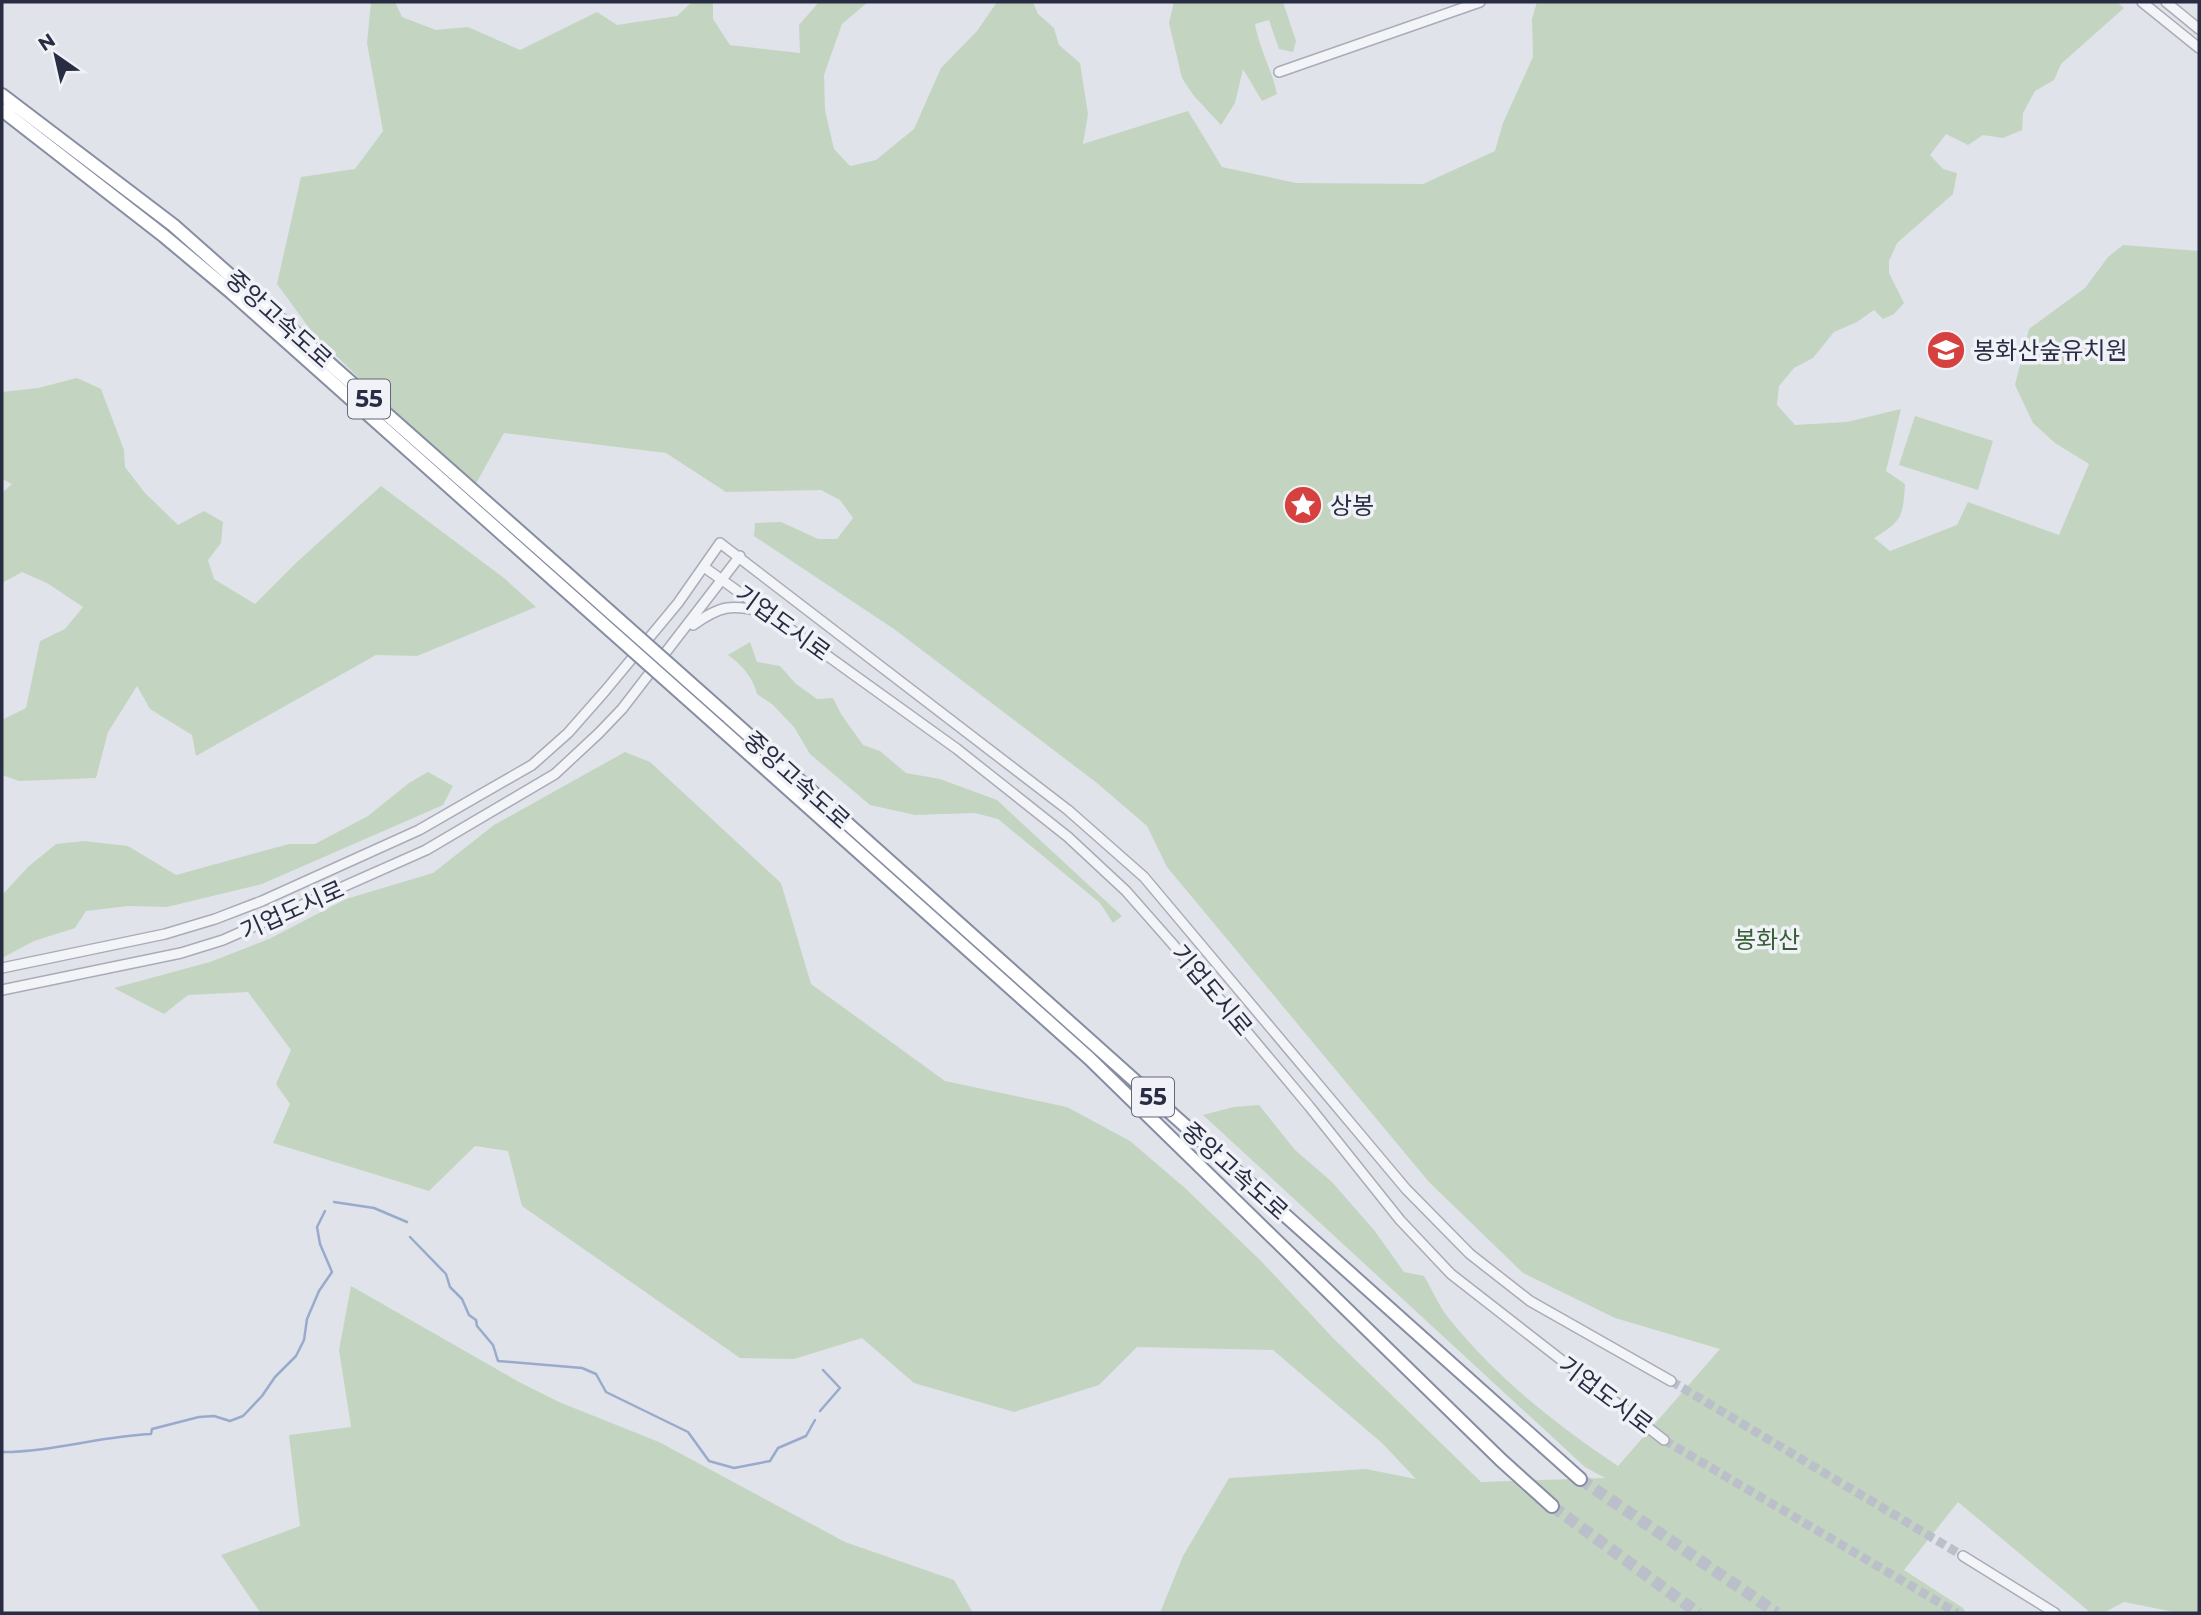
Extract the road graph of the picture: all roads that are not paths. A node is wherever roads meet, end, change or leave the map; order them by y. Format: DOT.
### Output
graph roads {
  1 [pos="1480,2"];
  2 [pos="2142,2"];
  3 [pos="2166,2"];
  4 [pos="2199,29"];
  5 [pos="2199,48"];
  6 [pos="1279,72"];
  7 [pos="2,94"];
  8 [pos="2,110"];
  9 [pos="169,231"];
  10 [pos="740,556"];
  11 [pos="704,567"];
  12 [pos="723,580"];
  13 [pos="770,614"];
  14 [pos="683,632"];
  15 [pos="722,721"];
  16 [pos="2,968"];
  17 [pos="2,990"];
  18 [pos="1671,1381"];
  19 [pos="1664,1440"];
  20 [pos="1580,1479"];
  21 [pos="1552,1506"];
  22 [pos="1963,1556"];
  23 [pos="2055,1613"];
  1 -- 6 [label="street"];
  2 -- 5 [label="street"];
  3 -- 4 [label="street"];
  7 -- 9 [label="highway, 중앙고속도로 / 55"];
  8 -- 9 [label="highway, 중앙고속도로 / 55"];
  9 -- 15 [label="highway, 중앙고속도로 / 55, bridge"];
  10 -- 11 [label="street, 기업도시로"];
  10 -- 12 [label="street, 기업도시로"];
  10 -- 18 [label="street, 기업도시로"];
  11 -- 12 [label="street, 기업도시로"];
  11 -- 16 [label="street, 기업도시로"];
  12 -- 13 [label="street, 기업도시로"];
  12 -- 14 [label="street, 기업도시로"];
  13 -- 14 [label="street"];
  13 -- 19 [label="street, 기업도시로"];
  14 -- 17 [label="street, 기업도시로"];
  15 -- 20 [label="highway, 중앙고속도로 / 55"];
  15 -- 21 [label="highway, 중앙고속도로 / 55"];
  22 -- 23 [label="street"];
}
